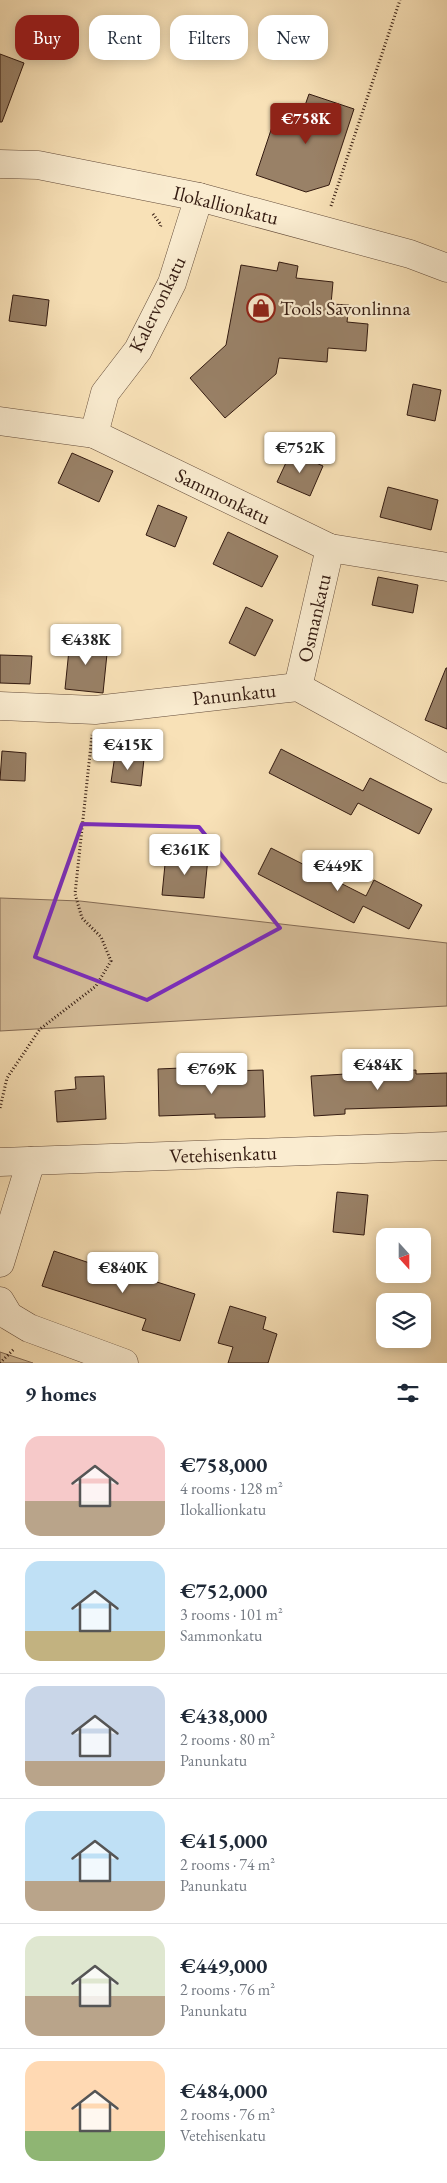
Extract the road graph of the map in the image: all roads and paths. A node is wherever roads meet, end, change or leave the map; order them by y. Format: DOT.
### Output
graph roads {
  1 [pos="400,0"];
  2 [pos="0,164"];
  3 [pos="199,197"];
  4 [pos="322,230"];
  5 [pos="447,268"];
  6 [pos="0,421"];
  7 [pos="94,434"];
  8 [pos="330,548"];
  9 [pos="447,567"];
  10 [pos="298,687"];
  11 [pos="0,706"];
  12 [pos="95,710"];
  13 [pos="447,769"];
  14 [pos="0,1108"];
  15 [pos="447,1146"];
  16 [pos="31,1161"];
  17 [pos="0,1162"];
  18 [pos="0,1262"];
  19 [pos="0,1301"];
  20 [pos="124,1363"];
  1 -- 4 [label="path"];
  2 -- 3 [label="street, Ilokallionkatu"];
  3 -- 4 [label="street, Ilokallionkatu"];
  3 -- 7 [label="street, Kalervonkatu"];
  4 -- 5 [label="street, Ilokallionkatu"];
  6 -- 7 [label="street, Sammonkatu"];
  7 -- 8 [label="street, Sammonkatu"];
  8 -- 9 [label="street, Sammonkatu"];
  8 -- 10 [label="street, Osmankatu"];
  10 -- 12 [label="street, Panunkatu"];
  10 -- 13 [label="street, Panunkatu"];
  11 -- 12 [label="street, Panunkatu"];
  12 -- 14 [label="path"];
  15 -- 16 [label="street, Vetehisenkatu"];
  16 -- 17 [label="street, Vetehisenkatu"];
  16 -- 18 [label="street"];
  19 -- 20 [label="street"];
}
